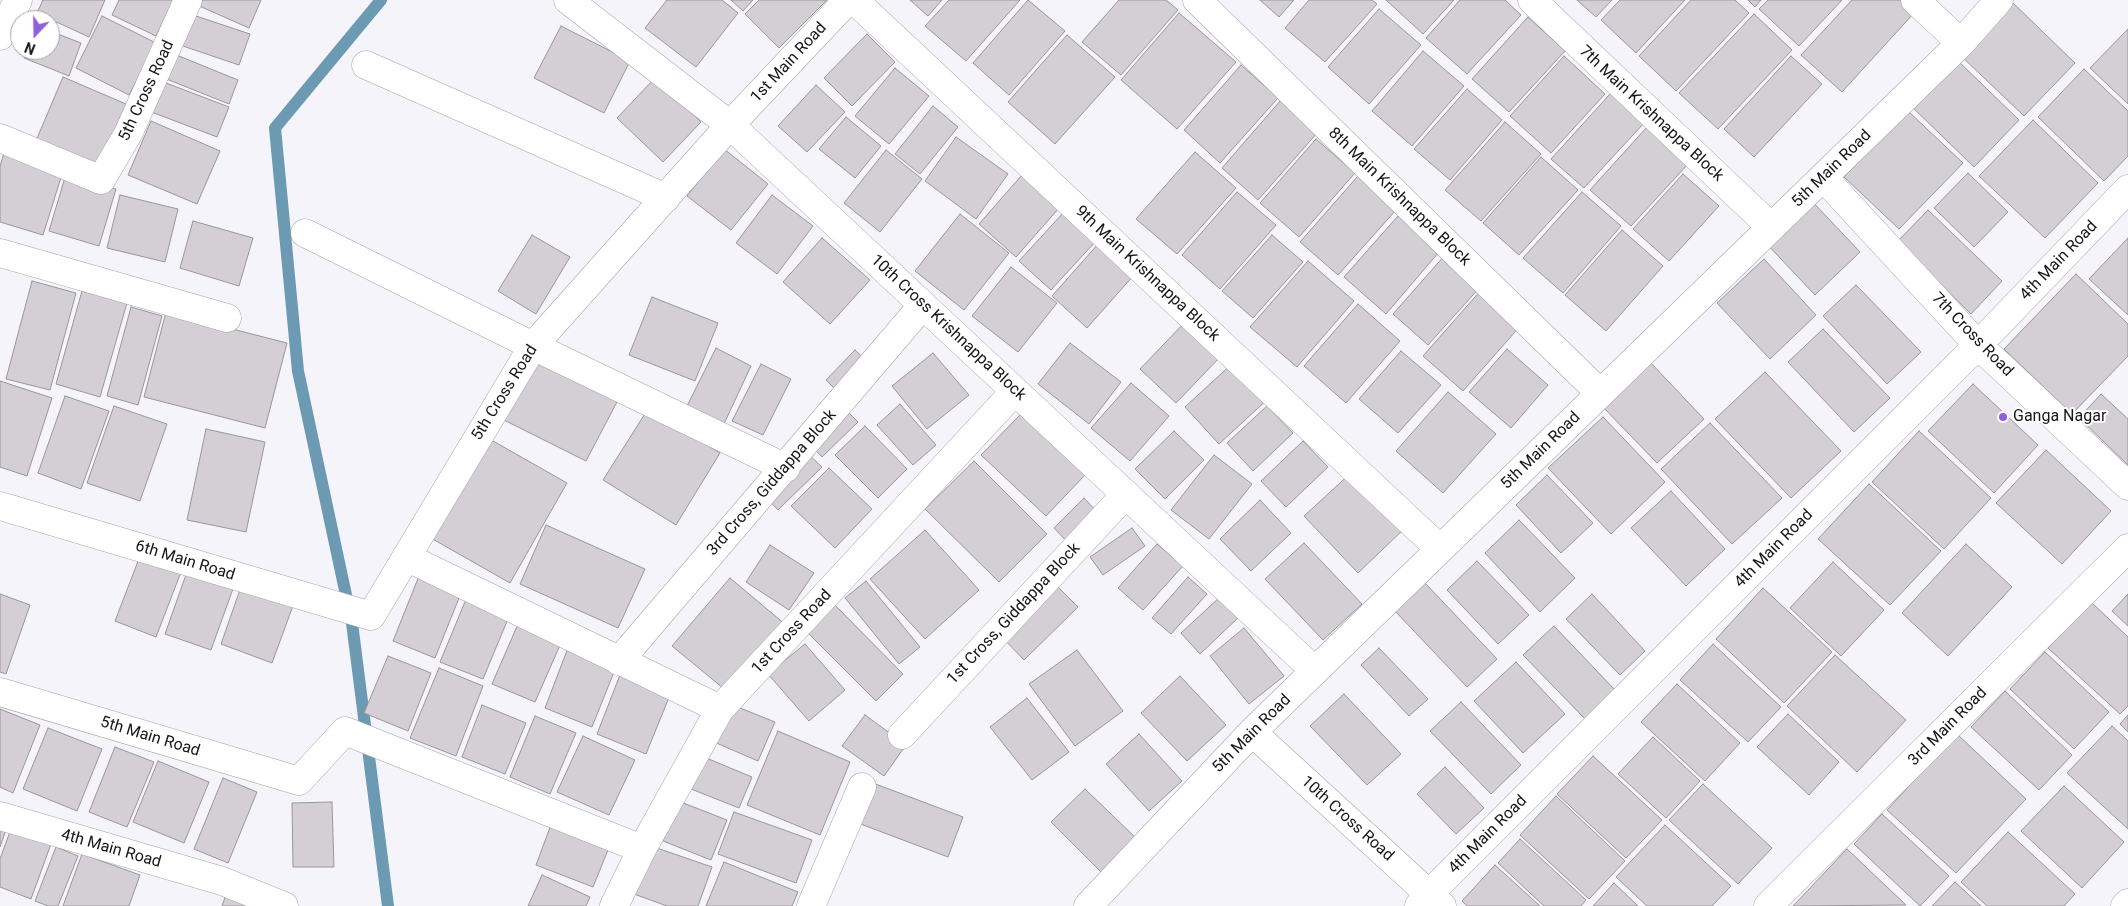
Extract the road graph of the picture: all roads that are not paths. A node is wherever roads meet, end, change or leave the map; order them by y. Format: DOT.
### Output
graph roads {
  1 [pos="18,0"];
  2 [pos="188,0"];
  3 [pos="568,0"];
  4 [pos="848,0"];
  5 [pos="854,0"];
  6 [pos="1197,0"];
  7 [pos="1532,0"];
  8 [pos="1915,0"];
  9 [pos="1999,0"];
  10 [pos="0,36"];
  11 [pos="1961,43"];
  12 [pos="366,65"];
  13 [pos="730,125"];
  14 [pos="0,138"];
  15 [pos="1823,177"];
  16 [pos="2128,189"];
  17 [pos="666,198"];
  18 [pos="1771,227"];
  19 [pos="306,233"];
  20 [pos="0,253"];
  21 [pos="924,305"];
  22 [pos="227,318"];
  23 [pos="1978,345"];
  24 [pos="533,346"];
  25 [pos="1015,390"];
  26 [pos="1600,393"];
  27 [pos="786,468"];
  28 [pos="2128,486"];
  29 [pos="1126,494"];
  30 [pos="0,506"];
  31 [pos="2128,548"];
  32 [pos="1440,549"];
  33 [pos="406,557"];
  34 [pos="371,616"];
  35 [pos="619,661"];
  36 [pos="1316,671"];
  37 [pos="0,692"];
  38 [pos="720,709"];
  39 [pos="1252,732"];
  40 [pos="902,735"];
  41 [pos="862,787"];
  42 [pos="0,816"];
  43 [pos="642,849"];
  44 [pos="1430,902"];
  45 [pos="2128,903"];
  46 [pos="284,906"];
  47 [pos="614,906"];
  48 [pos="811,906"];
  49 [pos="1088,906"];
  50 [pos="1768,906"];
  51 [pos="2125,906"];
  1 -- 10 [label="street"];
  2 -- 14 [label="street, 5th Cross Road"];
  3 -- 13 [label="street, 10th Cross Krishnappa Block"];
  4 -- 13 [label="street, 1st Main Road"];
  5 -- 32 [label="street, 9th Main Krishnappa Block"];
  6 -- 26 [label="street, 8th Main Krishnappa Block"];
  7 -- 18 [label="street, 7th Main Krishnappa Block"];
  8 -- 11 [label="street"];
  9 -- 11 [label="street, 5th Main Road"];
  11 -- 15 [label="street, 5th Main Road"];
  12 -- 17 [label="street"];
  13 -- 17 [label="street, 5th Cross Road"];
  13 -- 21 [label="street, 10th Cross Krishnappa Block"];
  15 -- 18 [label="street, 5th Main Road"];
  15 -- 23 [label="street, 7th Cross Road"];
  16 -- 23 [label="street, 4th Main Road"];
  17 -- 24 [label="street, 5th Cross Road"];
  18 -- 26 [label="street, 5th Main Road"];
  19 -- 24 [label="street"];
  20 -- 22 [label="street"];
  21 -- 25 [label="street, 10th Cross Krishnappa Block"];
  21 -- 27 [label="street, 3rd Cross, Giddappa Block"];
  23 -- 28 [label="street, 7th Cross Road"];
  23 -- 44 [label="street, 4th Main Road"];
  24 -- 27 [label="street"];
  24 -- 33 [label="street, 5th Cross Road"];
  25 -- 29 [label="street, 10th Cross Krishnappa Block"];
  25 -- 38 [label="street, 1st Cross Road"];
  26 -- 32 [label="street, 5th Main Road"];
  27 -- 35 [label="street, 3rd Cross, Giddappa Block"];
  29 -- 36 [label="street, 10th Cross Krishnappa Block"];
  29 -- 40 [label="street, 1st Cross, Giddappa Block"];
  30 -- 34 [label="street, 6th Main Road"];
  31 -- 50 [label="street, 3rd Main Road"];
  32 -- 36 [label="street, 5th Main Road"];
  33 -- 34 [label="street, 5th Cross Road"];
  33 -- 35 [label="street"];
  35 -- 38 [label="street"];
  36 -- 39 [label="street, 5th Main Road"];
  37 -- 43 [label="street, 5th Main Road"];
  38 -- 43 [label="street, 1st Cross Road"];
  39 -- 44 [label="street, 10th Cross Road"];
  39 -- 49 [label="street, 5th Main Road"];
  41 -- 48 [label="street"];
  42 -- 46 [label="street, 4th Main Road"];
  43 -- 47 [label="street, 1st Cross Road"];
  45 -- 51 [label="street"];
}
